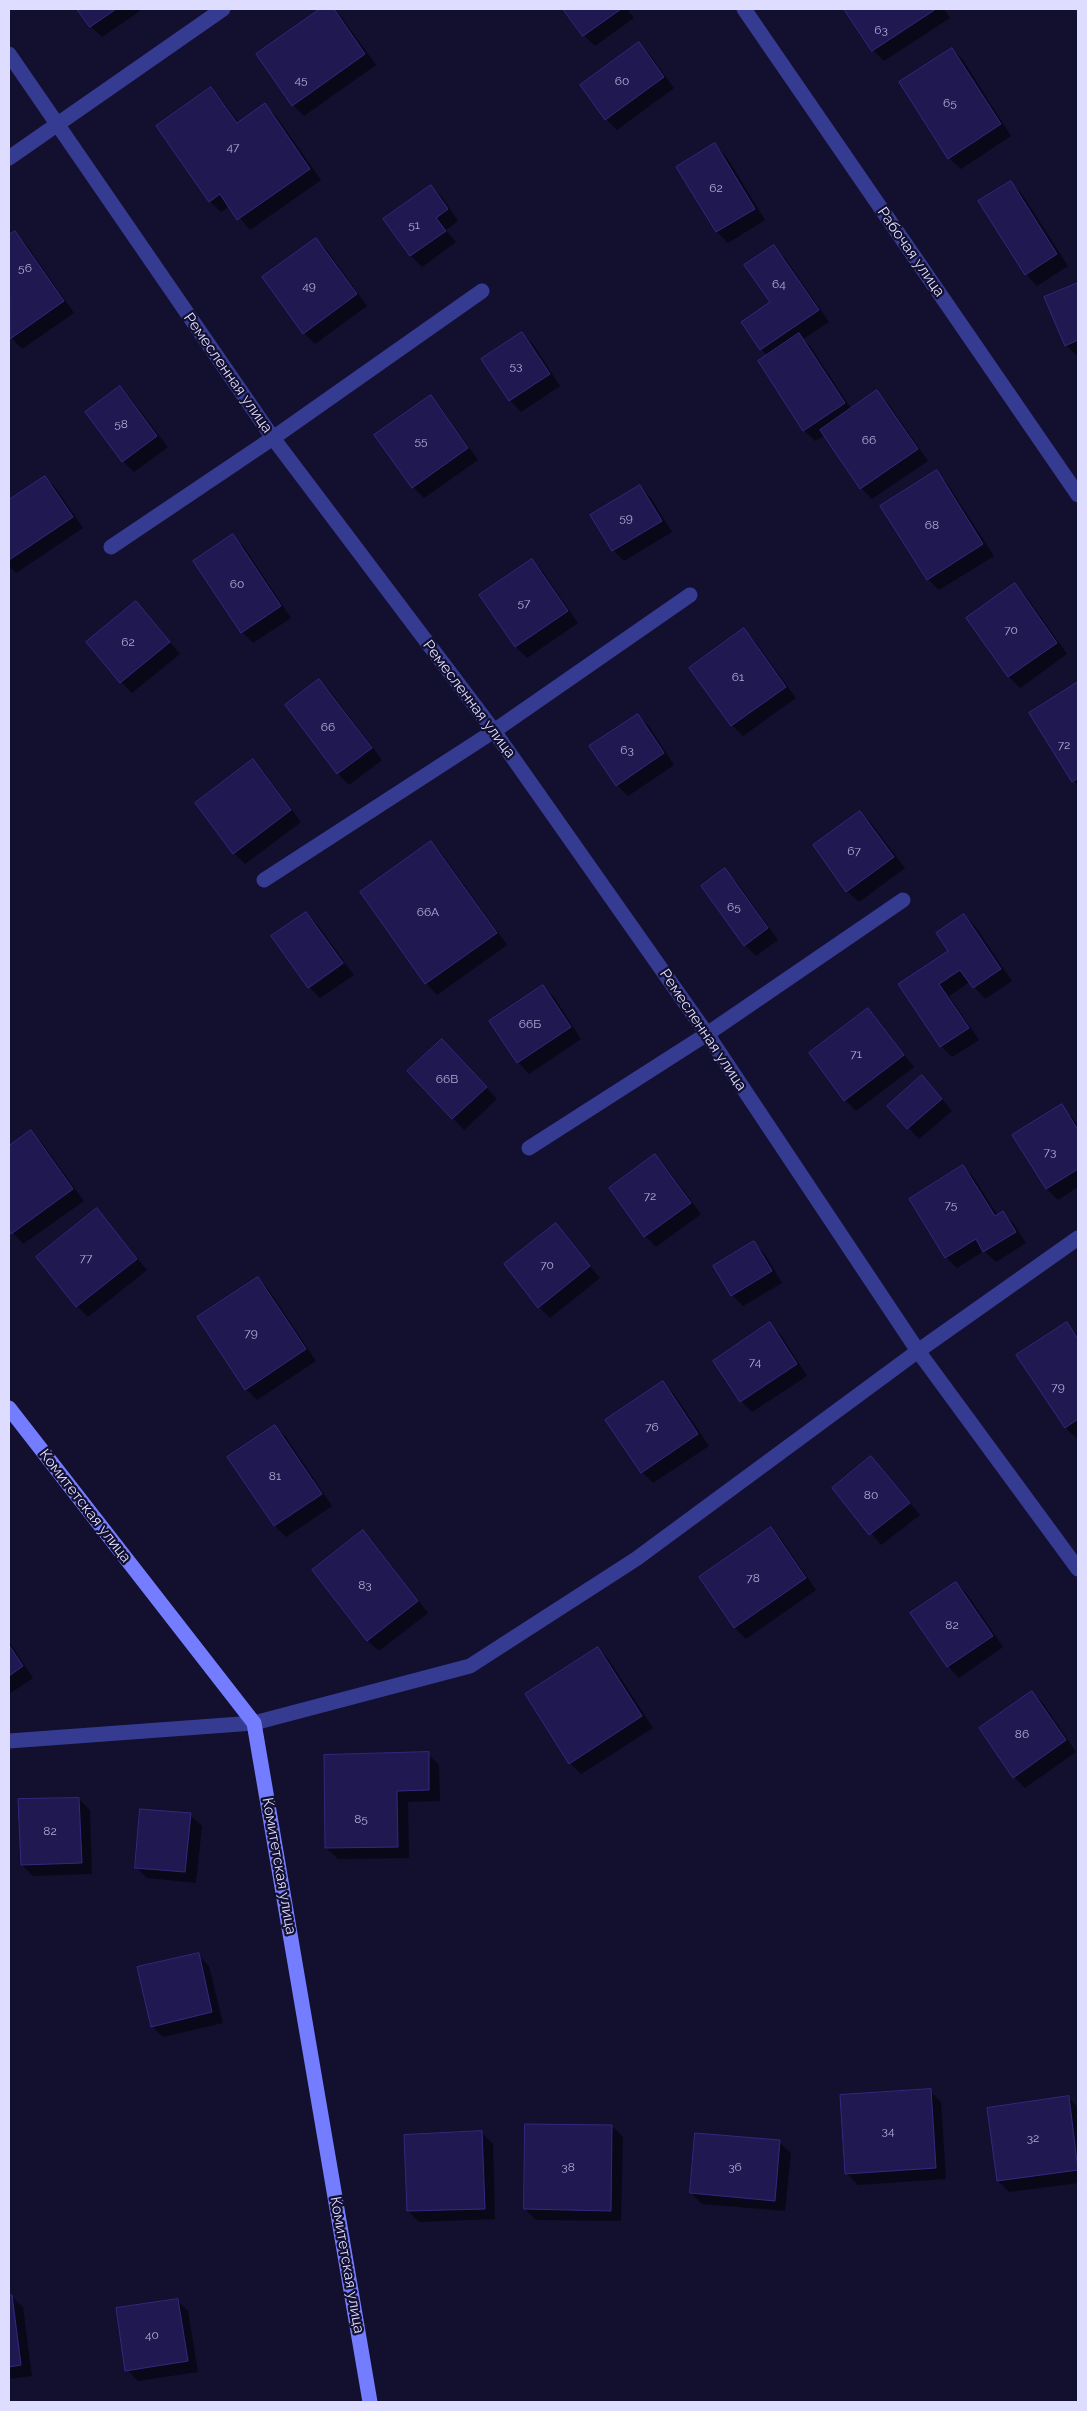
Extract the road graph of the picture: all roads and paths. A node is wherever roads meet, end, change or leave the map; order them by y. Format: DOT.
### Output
graph roads {
  1 [pos="223,9"];
  2 [pos="744,9"];
  3 [pos="9,54"];
  4 [pos="57,125"];
  5 [pos="9,158"];
  6 [pos="482,291"];
  7 [pos="273,438"];
  8 [pos="1078,495"];
  9 [pos="112,548"];
  10 [pos="690,595"];
  11 [pos="494,731"];
  12 [pos="264,880"];
  13 [pos="903,900"];
  14 [pos="708,1034"];
  15 [pos="529,1148"];
  16 [pos="1078,1238"];
  17 [pos="918,1352"];
  18 [pos="9,1408"];
  19 [pos="1078,1569"];
  20 [pos="254,1723"];
  21 [pos="9,1741"];
  22 [pos="370,2402"];
  1 -- 4 [label="street"];
  2 -- 8 [label="street, Рабочая улица"];
  3 -- 4 [label="street, Ремесленная улица"];
  4 -- 5 [label="street"];
  4 -- 7 [label="street, Ремесленная улица"];
  6 -- 7 [label="street"];
  7 -- 9 [label="street"];
  7 -- 11 [label="street, Ремесленная улица"];
  10 -- 11 [label="street"];
  11 -- 12 [label="street"];
  11 -- 14 [label="street, Ремесленная улица"];
  13 -- 14 [label="street"];
  14 -- 15 [label="street"];
  14 -- 17 [label="street, Ремесленная улица"];
  16 -- 17 [label="street"];
  17 -- 19 [label="street, Ремесленная улица"];
  17 -- 20 [label="street"];
  18 -- 20 [label="street, Комитетская улица"];
  20 -- 21 [label="street"];
  20 -- 22 [label="street, Комитетская улица"];
}
